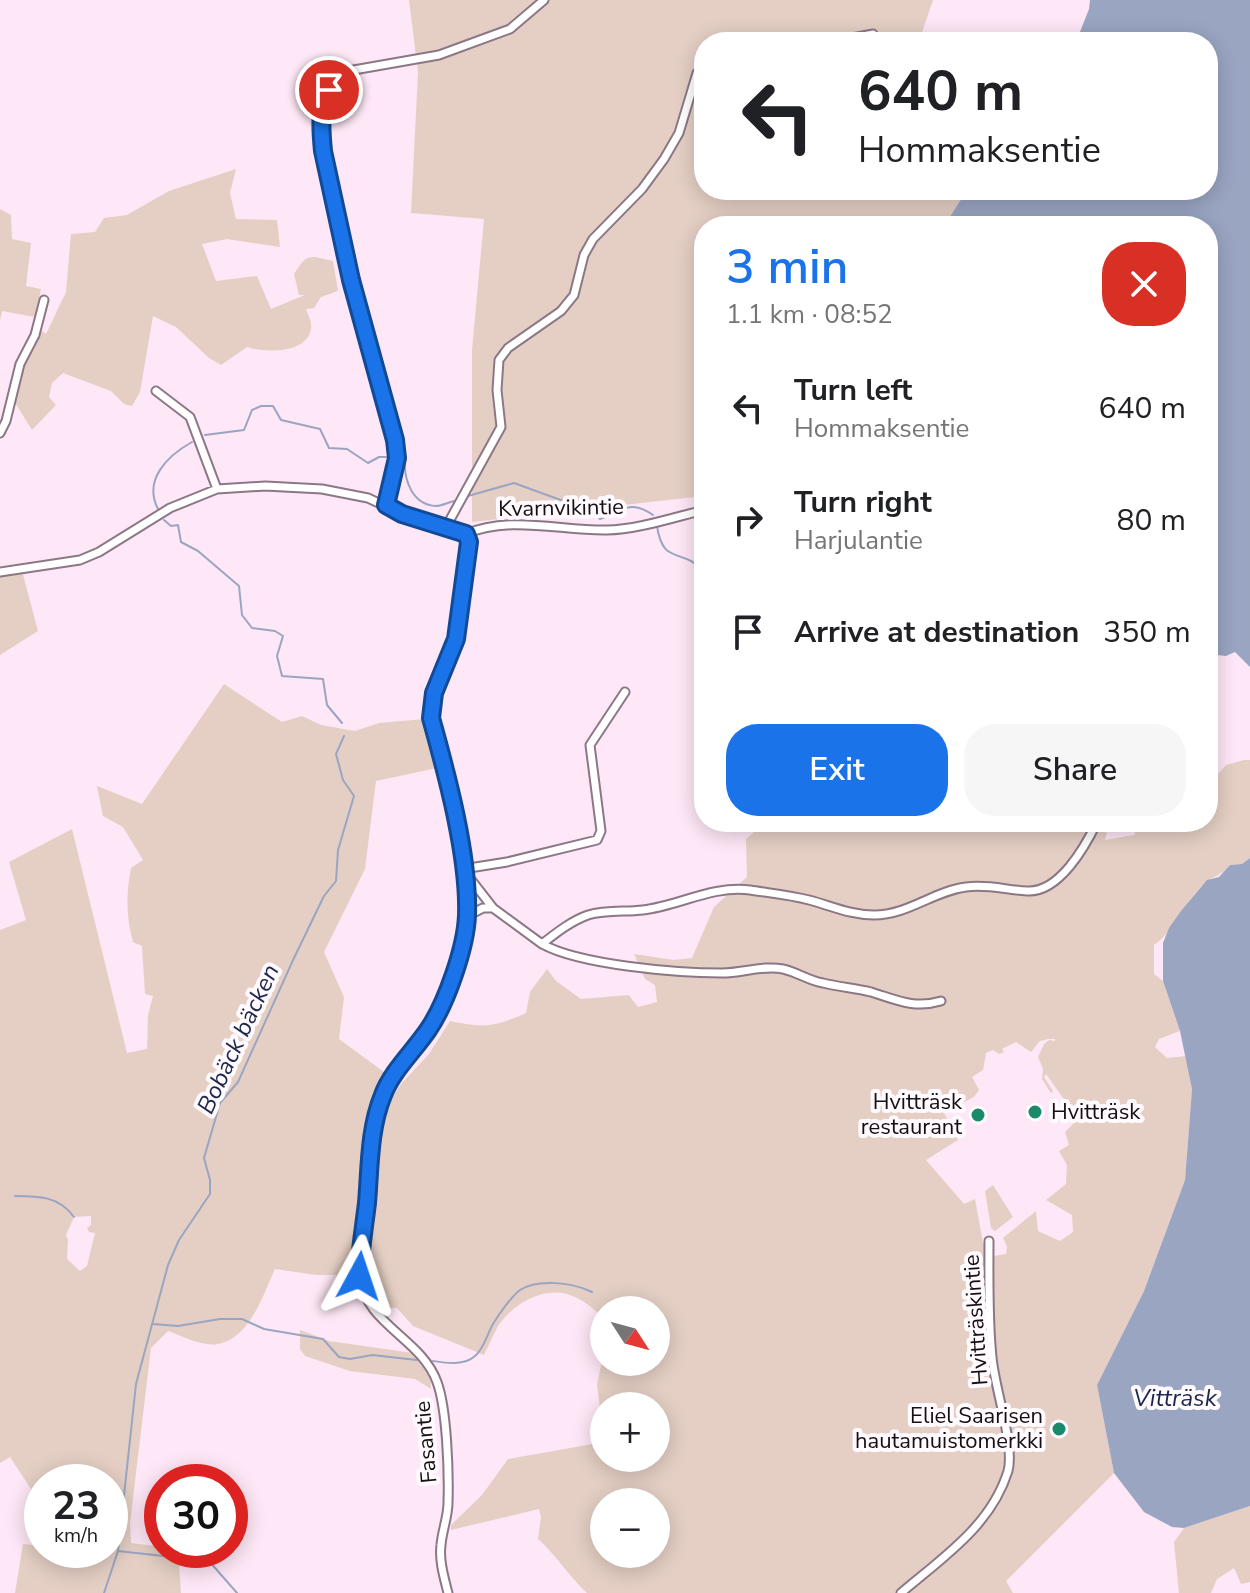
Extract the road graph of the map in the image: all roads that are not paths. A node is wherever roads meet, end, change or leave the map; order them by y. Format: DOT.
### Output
graph roads {
  1 [pos="544,0"];
  2 [pos="694,83"];
  3 [pos="44,300"];
  4 [pos="156,391"];
  5 [pos="0,433"];
  6 [pos="217,489"];
  7 [pos="386,505"];
  8 [pos="694,512"];
  9 [pos="446,527"];
  10 [pos="466,534"];
  11 [pos="0,572"];
  12 [pos="625,692"];
  13 [pos="1092,832"];
  14 [pos="464,872"];
  15 [pos="493,908"];
  16 [pos="467,916"];
  17 [pos="542,944"];
  18 [pos="941,1001"];
  19 [pos="989,1241"];
  20 [pos="448,1593"];
  21 [pos="901,1593"];
  1 -- 7 [label="street"];
  2 -- 9 [label="street"];
  3 -- 5 [label="street"];
  4 -- 6 [label="street"];
  6 -- 7 [label="street"];
  6 -- 11 [label="street"];
  7 -- 9 [label="street"];
  8 -- 10 [label="street, Kvarnvikintie"];
  9 -- 10 [label="street"];
  10 -- 14 [label="street, Fasantie"];
  12 -- 14 [label="street"];
  13 -- 17 [label="street"];
  14 -- 15 [label="street"];
  14 -- 16 [label="street, Fasantie"];
  15 -- 16 [label="street"];
  15 -- 17 [label="street"];
  16 -- 20 [label="street, Fasantie"];
  17 -- 18 [label="street"];
  19 -- 21 [label="street, Hvitträskintie"];
}
